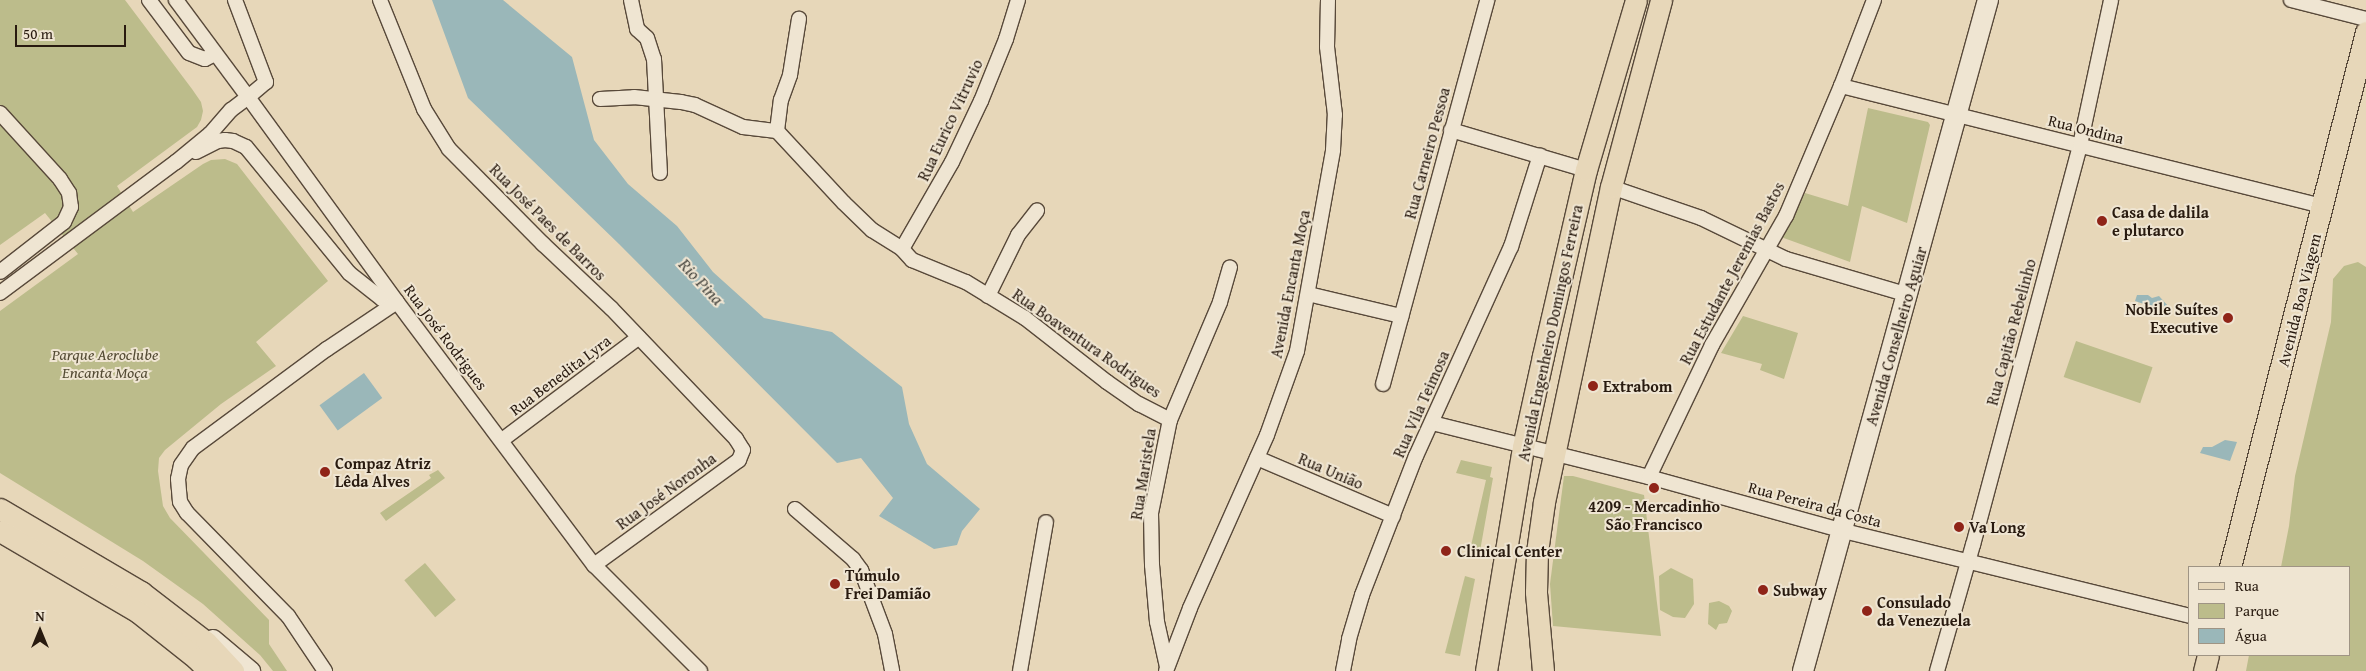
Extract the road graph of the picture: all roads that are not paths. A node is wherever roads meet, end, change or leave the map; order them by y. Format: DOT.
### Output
graph roads {
  1 [pos="149,0"];
  2 [pos="176,0"];
  3 [pos="235,0"];
  4 [pos="380,0"];
  5 [pos="631,0"];
  6 [pos="1018,0"];
  7 [pos="1328,0"];
  8 [pos="1486,0"];
  9 [pos="1636,0"];
  10 [pos="1661,0"];
  11 [pos="1874,0"];
  12 [pos="1988,0"];
  13 [pos="2111,0"];
  14 [pos="2291,0"];
  15 [pos="799,18"];
  16 [pos="2366,20"];
  17 [pos="2366,32"];
  18 [pos="215,54"];
  19 [pos="1841,86"];
  20 [pos="248,97"];
  21 [pos="658,98"];
  22 [pos="600,99"];
  23 [pos="0,113"];
  24 [pos="1956,115"];
  25 [pos="1451,130"];
  26 [pos="777,131"];
  27 [pos="2080,145"];
  28 [pos="1540,155"];
  29 [pos="176,162"];
  30 [pos="1586,170"];
  31 [pos="660,173"];
  32 [pos="1611,187"];
  33 [pos="2322,206"];
  34 [pos="1037,211"];
  35 [pos="902,250"];
  36 [pos="1764,250"];
  37 [pos="1230,267"];
  38 [pos="0,272"];
  39 [pos="0,293"];
  40 [pos="1308,294"];
  41 [pos="1908,295"];
  42 [pos="988,296"];
  43 [pos="397,302"];
  44 [pos="1402,316"];
  45 [pos="639,337"];
  46 [pos="1383,384"];
  47 [pos="1170,420"];
  48 [pos="1432,423"];
  49 [pos="736,439"];
  50 [pos="502,440"];
  51 [pos="1524,447"];
  52 [pos="1554,454"];
  53 [pos="1257,458"];
  54 [pos="1649,477"];
  55 [pos="0,509"];
  56 [pos="795,509"];
  57 [pos="1393,516"];
  58 [pos="1046,522"];
  59 [pos="1840,530"];
  60 [pos="0,531"];
  61 [pos="1969,561"];
  62 [pos="594,565"];
  63 [pos="2230,566"];
  64 [pos="141,592"];
  65 [pos="2188,616"];
  66 [pos="2208,656"];
  67 [pos="1166,669"];
  68 [pos="209,671"];
  69 [pos="233,671"];
  70 [pos="251,671"];
  71 [pos="325,671"];
  72 [pos="700,671"];
  73 [pos="892,671"];
  74 [pos="1020,671"];
  75 [pos="1343,671"];
  76 [pos="1486,671"];
  77 [pos="1543,671"];
  78 [pos="1802,671"];
  79 [pos="1937,671"];
  80 [pos="2204,671"];
  1 -- 18 [label="street"];
  2 -- 18 [label="street, Rua José Rodrigues"];
  3 -- 20 [label="street"];
  4 -- 45 [label="street, Rua José Paes de Barros"];
  5 -- 21 [label="street"];
  6 -- 35 [label="street, Rua Eurico Vitruvio"];
  7 -- 40 [label="street, Avenida Encanta Moça"];
  8 -- 25 [label="street, Rua Carneiro Pessoa"];
  9 -- 30 [label="main road, Avenida Engenheiro Domingos Ferreira"];
  10 -- 32 [label="main road, Avenida Engenheiro Domingos Ferreira"];
  11 -- 19 [label="street, Rua Estudante Jeremias Bastos"];
  12 -- 24 [label="main road, Avenida Conselheiro Aguiar"];
  13 -- 27 [label="street, Rua Capitão Rebelinho"];
  14 -- 16 [label="street"];
  15 -- 26 [label="street"];
  17 -- 33 [label="main road, Avenida Boa Viagem"];
  18 -- 20 [label="street, Rua José Rodrigues"];
  19 -- 24 [label="street, Rua Ondina"];
  19 -- 36 [label="street, Rua Estudante Jeremias Bastos"];
  20 -- 29 [label="street"];
  20 -- 43 [label="street, Rua José Rodrigues"];
  21 -- 22 [label="street"];
  21 -- 26 [label="street"];
  21 -- 31 [label="street"];
  23 -- 38 [label="street"];
  24 -- 27 [label="street, Rua Ondina"];
  24 -- 41 [label="main road, Avenida Conselheiro Aguiar"];
  25 -- 28 [label="street"];
  25 -- 44 [label="street, Rua Carneiro Pessoa"];
  26 -- 35 [label="street, Rua Boaventura Rodrigues"];
  27 -- 33 [label="street, Rua Ondina"];
  27 -- 61 [label="street, Rua Capitão Rebelinho"];
  28 -- 30 [label="street"];
  28 -- 48 [label="street, Rua Vila Teimosa"];
  29 -- 39 [label="street"];
  29 -- 43 [label="street"];
  30 -- 51 [label="main road, Avenida Engenheiro Domingos Ferreira"];
  32 -- 36 [label="street"];
  32 -- 52 [label="main road, Avenida Engenheiro Domingos Ferreira"];
  33 -- 63 [label="main road, Avenida Boa Viagem"];
  34 -- 42 [label="street"];
  35 -- 42 [label="street, Rua Boaventura Rodrigues"];
  36 -- 41 [label="street"];
  36 -- 54 [label="street, Rua Estudante Jeremias Bastos"];
  37 -- 47 [label="street, Rua Maristela"];
  40 -- 44 [label="street"];
  40 -- 53 [label="street, Avenida Encanta Moça"];
  41 -- 59 [label="main road, Avenida Conselheiro Aguiar"];
  42 -- 47 [label="street, Rua Boaventura Rodrigues"];
  43 -- 50 [label="street, Rua José Rodrigues"];
  43 -- 71 [label="street"];
  44 -- 46 [label="street, Rua Carneiro Pessoa"];
  45 -- 49 [label="street, Rua José Paes de Barros"];
  45 -- 50 [label="street, Rua Benedita Lyra"];
  47 -- 67 [label="street, Rua Maristela"];
  48 -- 51 [label="street, Rua Pereira da Costa"];
  48 -- 57 [label="street, Rua Vila Teimosa"];
  49 -- 62 [label="street, Rua José Noronha"];
  50 -- 62 [label="street, Rua José Rodrigues"];
  51 -- 52 [label="street, Rua Pereira da Costa"];
  51 -- 76 [label="main road, Avenida Engenheiro Domingos Ferreira"];
  52 -- 54 [label="street, Rua Pereira da Costa"];
  52 -- 77 [label="main road, Avenida Engenheiro Domingos Ferreira"];
  53 -- 57 [label="street, Rua União"];
  53 -- 67 [label="street, Avenida Encanta Moça"];
  54 -- 59 [label="street, Rua Pereira da Costa"];
  55 -- 64 [label="main road"];
  56 -- 73 [label="street"];
  57 -- 75 [label="street, Rua Vila Teimosa"];
  58 -- 74 [label="street"];
  59 -- 61 [label="street, Rua Pereira da Costa"];
  59 -- 78 [label="main road, Avenida Conselheiro Aguiar"];
  60 -- 68 [label="main road"];
  61 -- 65 [label="street, Rua Pereira da Costa"];
  61 -- 79 [label="street, Rua Capitão Rebelinho"];
  62 -- 72 [label="street, Rua José Rodrigues"];
  64 -- 69 [label="main road"];
  64 -- 70 [label="street"];
  66 -- 80 [label="main road"];
}
